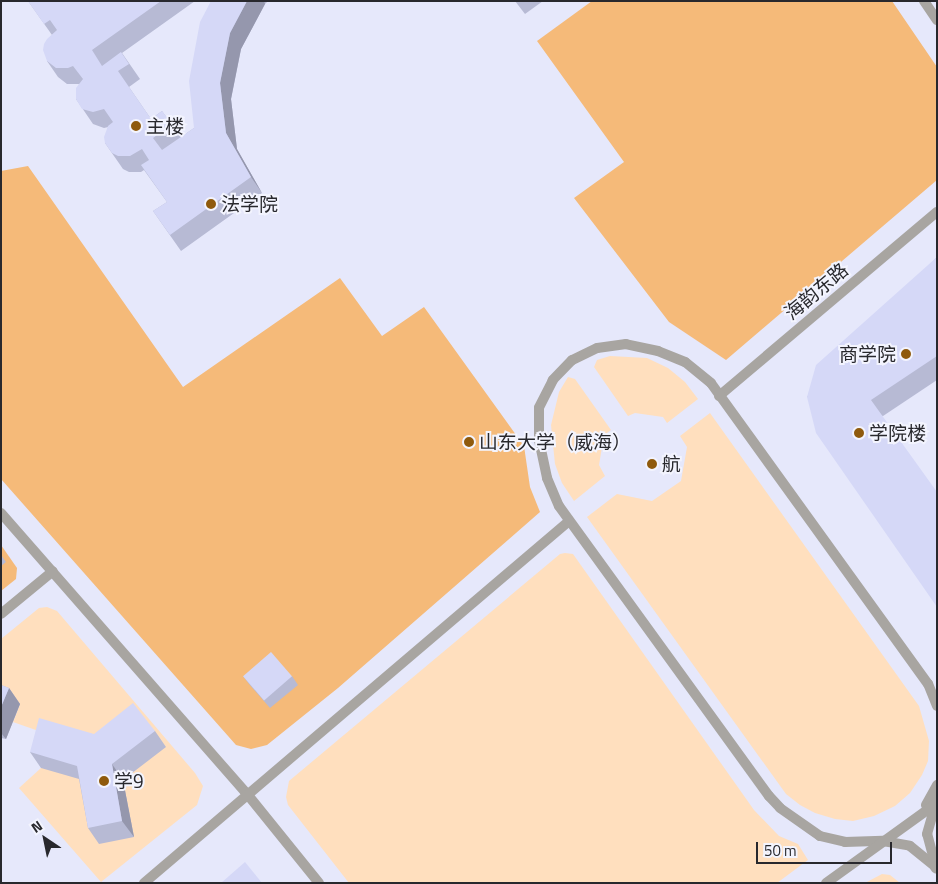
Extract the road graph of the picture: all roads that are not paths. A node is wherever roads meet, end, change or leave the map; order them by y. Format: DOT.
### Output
graph roads {
  1 [pos="924,1"];
  2 [pos="937,20"];
  3 [pos="937,212"];
  4 [pos="719,396"];
  5 [pos="1,513"];
  6 [pos="569,521"];
  7 [pos="52,571"];
  8 [pos="1,614"];
  9 [pos="937,706"];
  10 [pos="937,785"];
  11 [pos="248,795"];
  12 [pos="936,802"];
  13 [pos="907,824"];
  14 [pos="846,842"];
  15 [pos="883,842"];
  16 [pos="936,868"];
  17 [pos="144,883"];
  18 [pos="319,883"];
  19 [pos="826,883"];
  1 -- 2 [label="lane"];
  3 -- 4 [label="lane, 海韵东路"];
  4 -- 6 [label="lane"];
  4 -- 9 [label="lane"];
  5 -- 7 [label="lane"];
  6 -- 11 [label="lane"];
  6 -- 14 [label="lane"];
  7 -- 8 [label="lane"];
  7 -- 11 [label="lane"];
  10 -- 13 [label="lane"];
  11 -- 17 [label="lane"];
  11 -- 18 [label="lane"];
  12 -- 13 [label="lane"];
  12 -- 16 [label="lane"];
  13 -- 14 [label="lane"];
  13 -- 15 [label="lane"];
  14 -- 15 [label="lane"];
  15 -- 16 [label="lane"];
  15 -- 19 [label="lane"];
}
